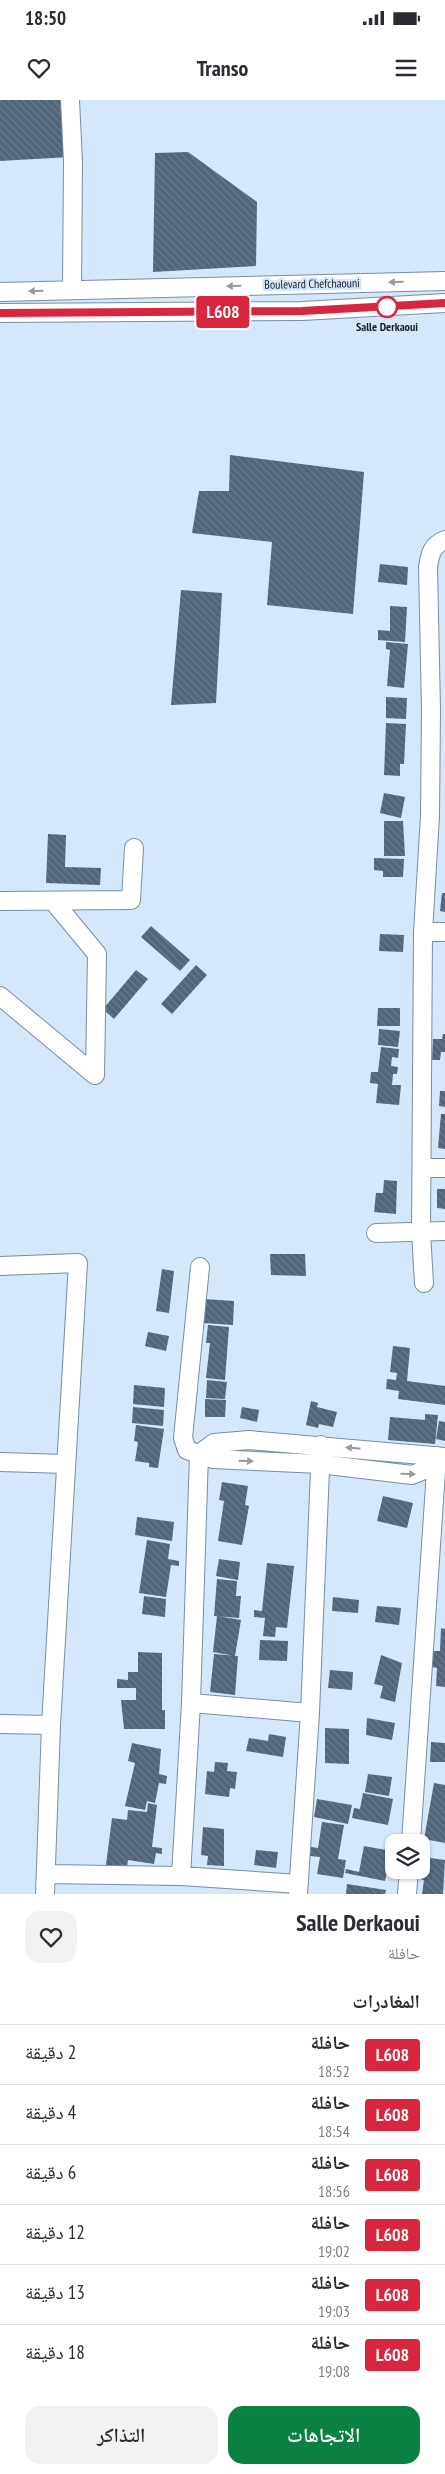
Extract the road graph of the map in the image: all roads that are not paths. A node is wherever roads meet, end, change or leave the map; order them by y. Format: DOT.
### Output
graph roads {
  1 [pos="70,100"];
  2 [pos="445,281"];
  3 [pos="72,290"];
  4 [pos="0,292"];
  5 [pos="445,303"];
  6 [pos="0,313"];
  7 [pos="445,540"];
  8 [pos="438,711"];
  9 [pos="437,817"];
  10 [pos="134,848"];
  11 [pos="0,900"];
  12 [pos="54,901"];
  13 [pos="423,932"];
  14 [pos="445,932"];
  15 [pos="0,996"];
  16 [pos="422,1168"];
  17 [pos="445,1168"];
  18 [pos="445,1231"];
  19 [pos="421,1232"];
  20 [pos="376,1233"];
  21 [pos="0,1266"];
  22 [pos="200,1267"];
  23 [pos="424,1283"];
  24 [pos="321,1445"];
  25 [pos="199,1454"];
  26 [pos="441,1457"];
  27 [pos="0,1462"];
  28 [pos="66,1464"];
  29 [pos="320,1464"];
  30 [pos="436,1606"];
  31 [pos="191,1703"];
  32 [pos="310,1713"];
  33 [pos="0,1724"];
  34 [pos="51,1725"];
  35 [pos="412,1834"];
  36 [pos="46,1874"];
  37 [pos="181,1876"];
  38 [pos="408,1879"];
  39 [pos="299,1889"];
  40 [pos="45,1894"];
  41 [pos="407,1894"];
  1 -- 3 [label="street"];
  2 -- 3 [label="street, Boulevard Chefchaouni, one-way"];
  3 -- 4 [label="street, Boulevard Chefchaouni, one-way"];
  5 -- 6 [label="street, Boulevard Chefchaouni"];
  7 -- 8 [label="street"];
  8 -- 9 [label="street"];
  9 -- 13 [label="street"];
  10 -- 12 [label="street"];
  11 -- 12 [label="street"];
  12 -- 15 [label="street"];
  13 -- 14 [label="street"];
  13 -- 16 [label="street"];
  16 -- 17 [label="street"];
  16 -- 19 [label="street"];
  18 -- 19 [label="street"];
  19 -- 20 [label="street"];
  19 -- 23 [label="street"];
  21 -- 28 [label="street"];
  22 -- 25 [label="street"];
  24 -- 25 [label="street"];
  26 -- 24 [label="street, one-way"];
  24 -- 29 [label="street"];
  25 -- 29 [label="street, one-way"];
  25 -- 31 [label="street"];
  29 -- 26 [label="street, one-way"];
  26 -- 30 [label="street"];
  27 -- 28 [label="street"];
  28 -- 34 [label="street"];
  29 -- 32 [label="street"];
  30 -- 35 [label="street"];
  31 -- 32 [label="street"];
  31 -- 37 [label="street"];
  32 -- 39 [label="street"];
  33 -- 34 [label="street"];
  34 -- 36 [label="street"];
  36 -- 37 [label="street"];
  36 -- 40 [label="street"];
  37 -- 39 [label="street"];
  38 -- 41 [label="street"];
}
